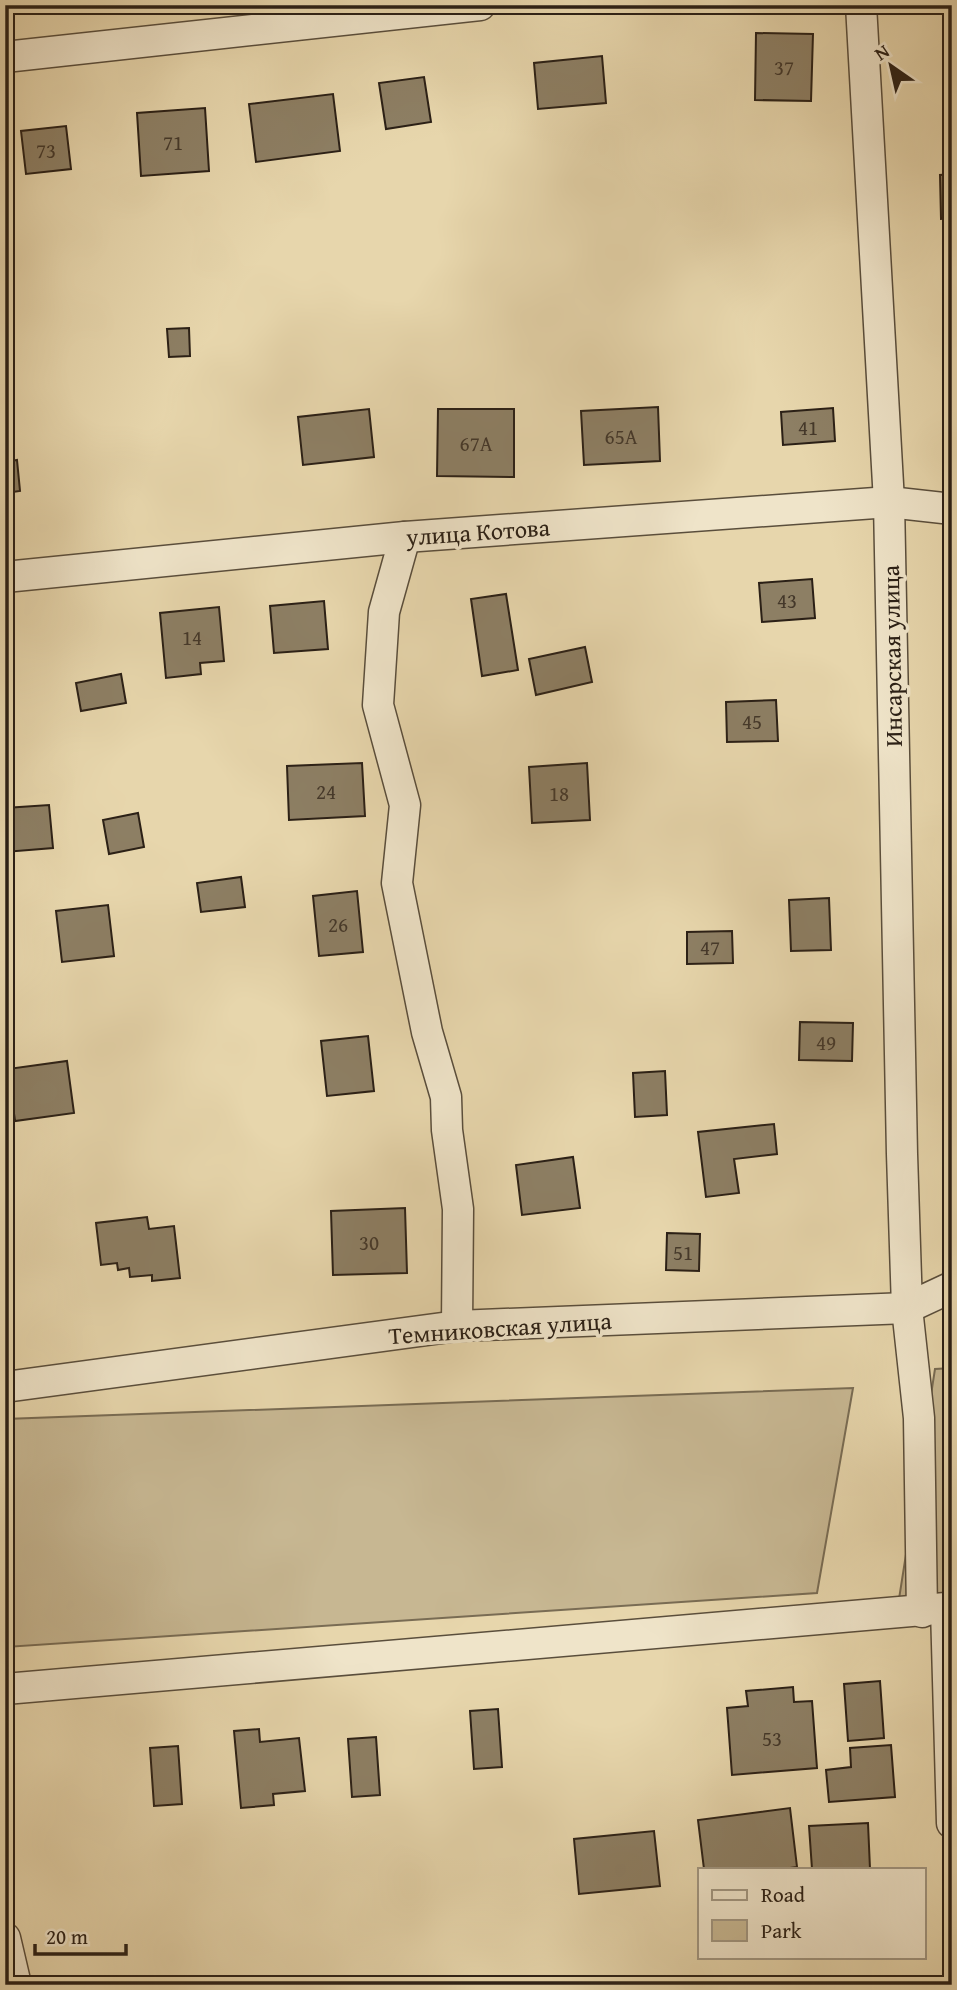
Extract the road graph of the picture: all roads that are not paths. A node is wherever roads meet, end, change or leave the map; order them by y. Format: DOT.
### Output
graph roads {
  1 [pos="480,5"];
  2 [pos="861,5"];
  3 [pos="5,57"];
  4 [pos="889,502"];
  5 [pos="952,509"];
  6 [pos="405,537"];
  7 [pos="5,577"];
  8 [pos="952,1287"];
  9 [pos="907,1308"];
  10 [pos="457,1326"];
  11 [pos="5,1387"];
  12 [pos="934,1610"];
  13 [pos="5,1689"];
  14 [pos="952,1823"];
  15 [pos="5,1938"];
  16 [pos="16,1985"];
  1 -- 3 [label="street"];
  2 -- 4 [label="street, Инсарская улица"];
  4 -- 5 [label="street, улица Котова"];
  4 -- 6 [label="street, улица Котова"];
  4 -- 9 [label="street, Инсарская улица"];
  6 -- 7 [label="street, улица Котова"];
  6 -- 10 [label="street"];
  8 -- 9 [label="street, Темниковская улица"];
  9 -- 10 [label="street, Темниковская улица"];
  9 -- 12 [label="street, Инсарская улица"];
  10 -- 11 [label="street, Темниковская улица"];
  12 -- 13 [label="street"];
  12 -- 14 [label="street"];
  15 -- 16 [label="street"];
}
